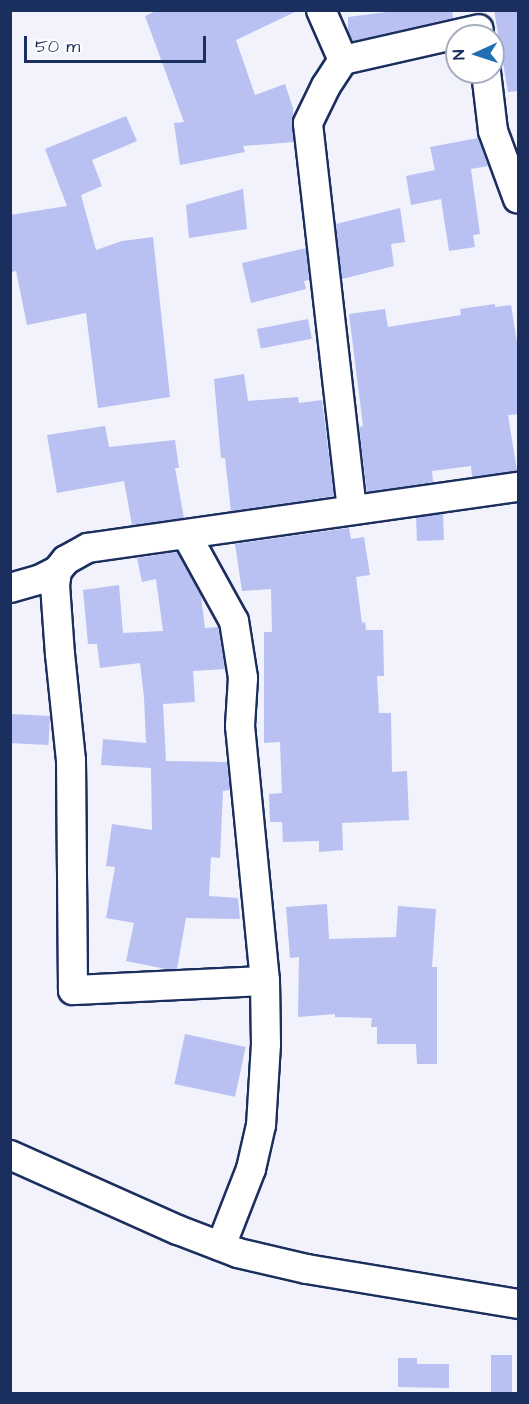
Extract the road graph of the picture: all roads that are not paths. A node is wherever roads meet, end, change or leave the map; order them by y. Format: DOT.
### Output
graph roads {
  1 [pos="321,10"];
  2 [pos="445,34"];
  3 [pos="343,60"];
  4 [pos="487,84"];
  5 [pos="519,199"];
  6 [pos="519,487"];
  7 [pos="352,510"];
  8 [pos="187,536"];
  9 [pos="57,571"];
  10 [pos="10,588"];
  11 [pos="265,981"];
  12 [pos="10,1155"];
  13 [pos="221,1246"];
  14 [pos="519,1304"];
  1 -- 3 [label="street"];
  2 -- 3 [label="street"];
  3 -- 7 [label="street"];
  4 -- 5 [label="street"];
  6 -- 7 [label="street"];
  7 -- 8 [label="street"];
  8 -- 9 [label="street"];
  8 -- 11 [label="street"];
  9 -- 10 [label="street"];
  9 -- 11 [label="street"];
  11 -- 13 [label="street"];
  12 -- 13 [label="street"];
  13 -- 14 [label="street"];
}
